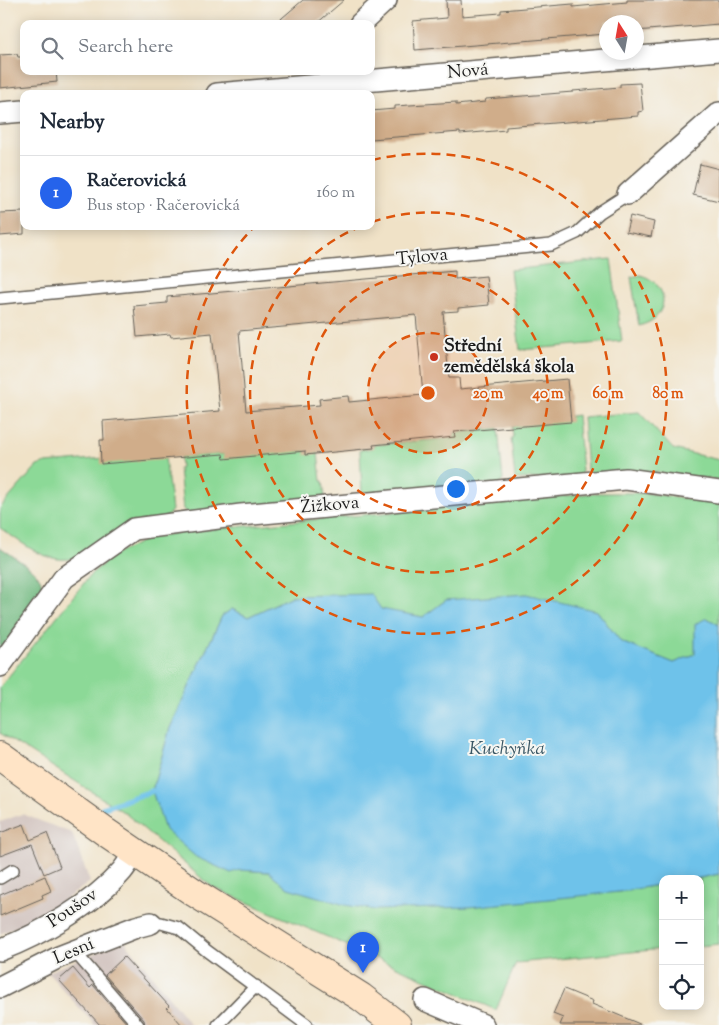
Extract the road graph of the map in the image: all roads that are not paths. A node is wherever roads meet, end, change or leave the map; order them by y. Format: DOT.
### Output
graph roads {
  1 [pos="386,0"];
  2 [pos="364,20"];
  3 [pos="719,50"];
  4 [pos="373,75"];
  5 [pos="375,75"];
  6 [pos="332,78"];
  7 [pos="246,90"];
  8 [pos="20,111"];
  9 [pos="0,113"];
  10 [pos="719,113"];
  11 [pos="628,194"];
  12 [pos="0,298"];
  13 [pos="719,492"];
  14 [pos="0,666"];
  15 [pos="0,756"];
  16 [pos="135,852"];
  17 [pos="13,870"];
  18 [pos="0,878"];
  19 [pos="151,923"];
  20 [pos="1,950"];
  21 [pos="74,951"];
  22 [pos="21,976"];
  23 [pos="256,986"];
  24 [pos="0,987"];
  25 [pos="424,1000"];
  26 [pos="138,1025"];
  27 [pos="218,1025"];
  28 [pos="307,1025"];
  29 [pos="397,1025"];
  30 [pos="483,1025"];
  1 -- 2 [label="street"];
  3 -- 5 [label="street, Nová"];
  4 -- 6 [label="street, Nová"];
  6 -- 7 [label="street, Nová"];
  8 -- 9 [label="street"];
  10 -- 11 [label="street, Tylova"];
  11 -- 12 [label="lane, Tylova"];
  13 -- 14 [label="street, Žižkova"];
  15 -- 16 [label="main road"];
  16 -- 20 [label="street, Poušov"];
  16 -- 29 [label="main road"];
  17 -- 18 [label="lane"];
  19 -- 21 [label="street, Lesní"];
  19 -- 23 [label="lane"];
  20 -- 22 [label="street"];
  21 -- 22 [label="street, Lesní"];
  21 -- 26 [label="lane"];
  22 -- 24 [label="street, Lesní"];
  23 -- 27 [label="lane"];
  23 -- 28 [label="lane"];
  25 -- 30 [label="street"];
}
